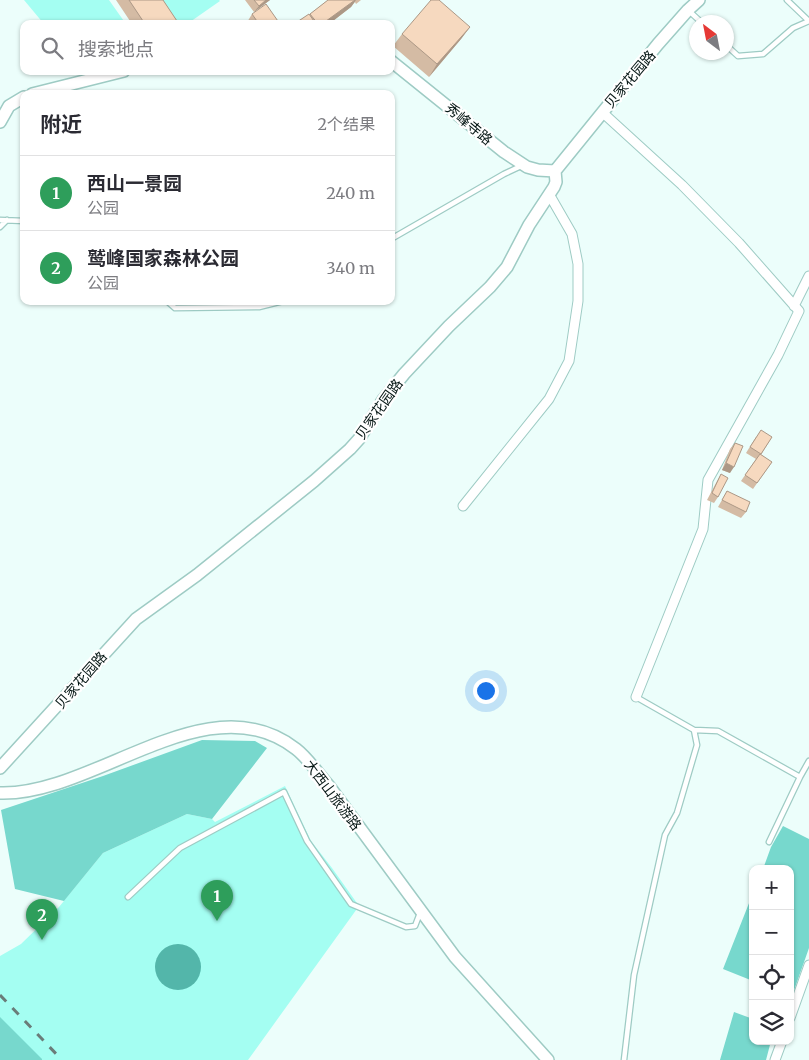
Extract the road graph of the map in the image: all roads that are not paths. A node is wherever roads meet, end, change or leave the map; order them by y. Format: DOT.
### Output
graph roads {
  1 [pos="699,0"];
  2 [pos="787,0"];
  3 [pos="688,10"];
  4 [pos="693,15"];
  5 [pos="809,21"];
  6 [pos="734,52"];
  7 [pos="395,64"];
  8 [pos="108,75"];
  9 [pos="48,90"];
  10 [pos="20,99"];
  11 [pos="602,112"];
  12 [pos="0,122"];
  13 [pos="524,164"];
  14 [pos="555,172"];
  15 [pos="550,194"];
  16 [pos="0,220"];
  17 [pos="8,220"];
  18 [pos="20,221"];
  19 [pos="0,227"];
  20 [pos="395,237"];
  21 [pos="809,276"];
  22 [pos="171,305"];
  23 [pos="267,305"];
  24 [pos="794,306"];
  25 [pos="463,506"];
  26 [pos="636,697"];
  27 [pos="694,730"];
  28 [pos="809,761"];
  29 [pos="0,768"];
  30 [pos="800,778"];
  31 [pos="0,794"];
  32 [pos="768,842"];
  33 [pos="128,896"];
  34 [pos="421,912"];
  35 [pos="809,964"];
  36 [pos="794,1007"];
  37 [pos="781,1045"];
  38 [pos="548,1060"];
  39 [pos="624,1060"];
  40 [pos="775,1060"];
  1 -- 3 [label="street, 贝家花园路"];
  2 -- 5 [label="lane"];
  3 -- 4 [label="lane"];
  3 -- 11 [label="street, 贝家花园路"];
  5 -- 6 [label="lane"];
  7 -- 13 [label="street, 秀峰寺路"];
  8 -- 9 [label="street"];
  10 -- 12 [label="street"];
  11 -- 14 [label="street, 贝家花园路"];
  11 -- 24 [label="street"];
  13 -- 14 [label="street, 秀峰寺路"];
  13 -- 20 [label="lane"];
  14 -- 15 [label="street, 贝家花园路"];
  15 -- 25 [label="street"];
  15 -- 29 [label="street, 贝家花园路"];
  16 -- 17 [label="lane"];
  17 -- 18 [label="lane"];
  17 -- 19 [label="lane"];
  21 -- 24 [label="street"];
  22 -- 23 [label="lane"];
  24 -- 26 [label="street"];
  26 -- 27 [label="lane"];
  27 -- 30 [label="lane"];
  27 -- 39 [label="lane"];
  28 -- 30 [label="lane"];
  30 -- 32 [label="lane"];
  31 -- 34 [label="street, 大西山旅游路"];
  33 -- 34 [label="lane"];
  34 -- 38 [label="street, 大西山旅游路"];
  35 -- 36 [label="street"];
  37 -- 40 [label="street"];
}
